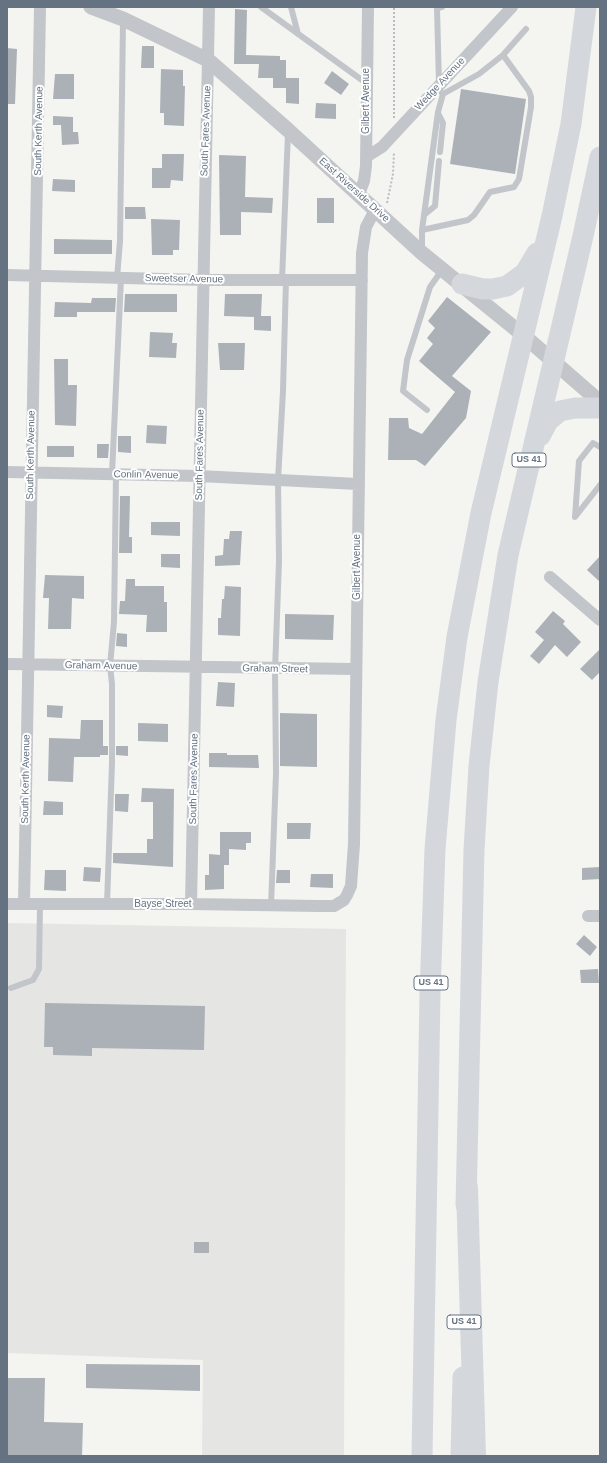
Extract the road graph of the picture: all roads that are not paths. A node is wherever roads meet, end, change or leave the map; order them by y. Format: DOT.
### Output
graph roads {
  1 [pos="40,7"];
  2 [pos="91,7"];
  3 [pos="209,7"];
  4 [pos="261,7"];
  5 [pos="291,7"];
  6 [pos="368,7"];
  7 [pos="439,7"];
  8 [pos="512,7"];
  9 [pos="586,7"];
  10 [pos="123,19"];
  11 [pos="526,29"];
  12 [pos="298,34"];
  13 [pos="503,55"];
  14 [pos="208,60"];
  15 [pos="366,83"];
  16 [pos="439,89"];
  17 [pos="438,112"];
  18 [pos="288,130"];
  19 [pos="440,152"];
  20 [pos="366,157"];
  21 [pos="600,157"];
  22 [pos="439,161"];
  23 [pos="359,194"];
  24 [pos="379,213"];
  25 [pos="424,215"];
  26 [pos="552,216"];
  27 [pos="422,230"];
  28 [pos="422,253"];
  29 [pos="443,269"];
  30 [pos="7,275"];
  31 [pos="36,276"];
  32 [pos="119,278"];
  33 [pos="203,280"];
  34 [pos="284,280"];
  35 [pos="362,280"];
  36 [pos="462,284"];
  37 [pos="523,335"];
  38 [pos="553,360"];
  39 [pos="600,402"];
  40 [pos="600,408"];
  41 [pos="427,410"];
  42 [pos="600,447"];
  43 [pos="7,472"];
  44 [pos="31,473"];
  45 [pos="114,474"];
  46 [pos="199,476"];
  47 [pos="278,480"];
  48 [pos="524,480"];
  49 [pos="358,484"];
  50 [pos="600,485"];
  51 [pos="550,577"];
  52 [pos="600,620"];
  53 [pos="7,664"];
  54 [pos="27,665"];
  55 [pos="110,666"];
  56 [pos="195,667"];
  57 [pos="275,670"];
  58 [pos="355,670"];
  59 [pos="7,904"];
  60 [pos="24,904"];
  61 [pos="40,904"];
  62 [pos="107,904"];
  63 [pos="191,904"];
  64 [pos="271,906"];
  65 [pos="320,906"];
  66 [pos="11,988"];
  67 [pos="466,1188"];
  68 [pos="422,1456"];
  69 [pos="462,1456"];
  70 [pos="475,1456"];
  1 -- 31 [label="street, South Kerth Avenue"];
  2 -- 10 [label="street, East Riverside Drive"];
  3 -- 14 [label="street, South Fares Avenue"];
  4 -- 12 [label="lane"];
  5 -- 12 [label="lane"];
  6 -- 15 [label="street, Gilbert Avenue"];
  7 -- 16 [label="lane"];
  8 -- 16 [label="street, Wedge Avenue"];
  9 -- 26 [label="highway, US 41"];
  10 -- 14 [label="street, East Riverside Drive"];
  10 -- 32 [label="lane"];
  11 -- 13 [label="lane"];
  12 -- 15 [label="lane"];
  13 -- 16 [label="lane"];
  13 -- 27 [label="lane"];
  14 -- 18 [label="street, East Riverside Drive"];
  14 -- 33 [label="street, South Fares Avenue"];
  15 -- 20 [label="street, Gilbert Avenue"];
  16 -- 17 [label="lane"];
  16 -- 20 [label="street, Wedge Avenue"];
  17 -- 19 [label="lane"];
  17 -- 25 [label="lane"];
  18 -- 23 [label="street, East Riverside Drive"];
  18 -- 34 [label="lane"];
  20 -- 23 [label="street, Gilbert Avenue"];
  21 -- 38 [label="highway, US 41"];
  22 -- 25 [label="lane"];
  23 -- 24 [label="street, East Riverside Drive"];
  24 -- 28 [label="street, East Riverside Drive"];
  24 -- 35 [label="street, Gilbert Avenue"];
  25 -- 27 [label="lane"];
  26 -- 36 [label="highway"];
  26 -- 37 [label="highway, US 41"];
  27 -- 28 [label="lane"];
  28 -- 29 [label="street, East Riverside Drive"];
  29 -- 36 [label="street, East Riverside Drive"];
  29 -- 41 [label="lane"];
  30 -- 31 [label="street, Sweetser Avenue"];
  31 -- 32 [label="street, Sweetser Avenue"];
  31 -- 44 [label="street, South Kerth Avenue"];
  32 -- 33 [label="street, Sweetser Avenue"];
  32 -- 45 [label="lane"];
  33 -- 34 [label="street, Sweetser Avenue"];
  33 -- 46 [label="street, South Fares Avenue"];
  34 -- 35 [label="street, Sweetser Avenue"];
  34 -- 47 [label="lane"];
  35 -- 49 [label="street, Gilbert Avenue"];
  36 -- 37 [label="street, East Riverside Drive"];
  37 -- 38 [label="street, East Riverside Drive"];
  37 -- 68 [label="highway, US 41"];
  38 -- 39 [label="street, East Riverside Drive"];
  38 -- 48 [label="highway, US 41"];
  40 -- 48 [label="highway"];
  42 -- 50 [label="lane"];
  43 -- 44 [label="street, Conlin Avenue"];
  44 -- 45 [label="street, Conlin Avenue"];
  44 -- 54 [label="street, South Kerth Avenue"];
  45 -- 46 [label="street, Conlin Avenue"];
  45 -- 55 [label="lane"];
  46 -- 47 [label="street, Conlin Avenue"];
  46 -- 56 [label="street, South Fares Avenue"];
  47 -- 49 [label="street, Conlin Avenue"];
  47 -- 57 [label="lane"];
  48 -- 67 [label="highway, US 41"];
  49 -- 58 [label="street, Gilbert Avenue"];
  51 -- 52 [label="street"];
  53 -- 54 [label="street, Graham Avenue"];
  54 -- 55 [label="street, Graham Avenue"];
  54 -- 60 [label="street, South Kerth Avenue"];
  55 -- 56 [label="street, Graham Avenue"];
  55 -- 62 [label="lane"];
  56 -- 57 [label="street, Graham Street"];
  56 -- 63 [label="street, South Fares Avenue"];
  57 -- 58 [label="street, Graham Street"];
  57 -- 64 [label="lane"];
  58 -- 65 [label="street, Gilbert Avenue"];
  59 -- 60 [label="street, Bayse Street"];
  60 -- 61 [label="street, Bayse Street"];
  61 -- 62 [label="street, Bayse Street"];
  61 -- 66 [label="lane"];
  62 -- 63 [label="street, Bayse Street"];
  63 -- 64 [label="street, Bayse Street"];
  64 -- 65 [label="street, Bayse Street"];
  67 -- 69 [label="highway, US 41"];
  67 -- 70 [label="highway"];
}
